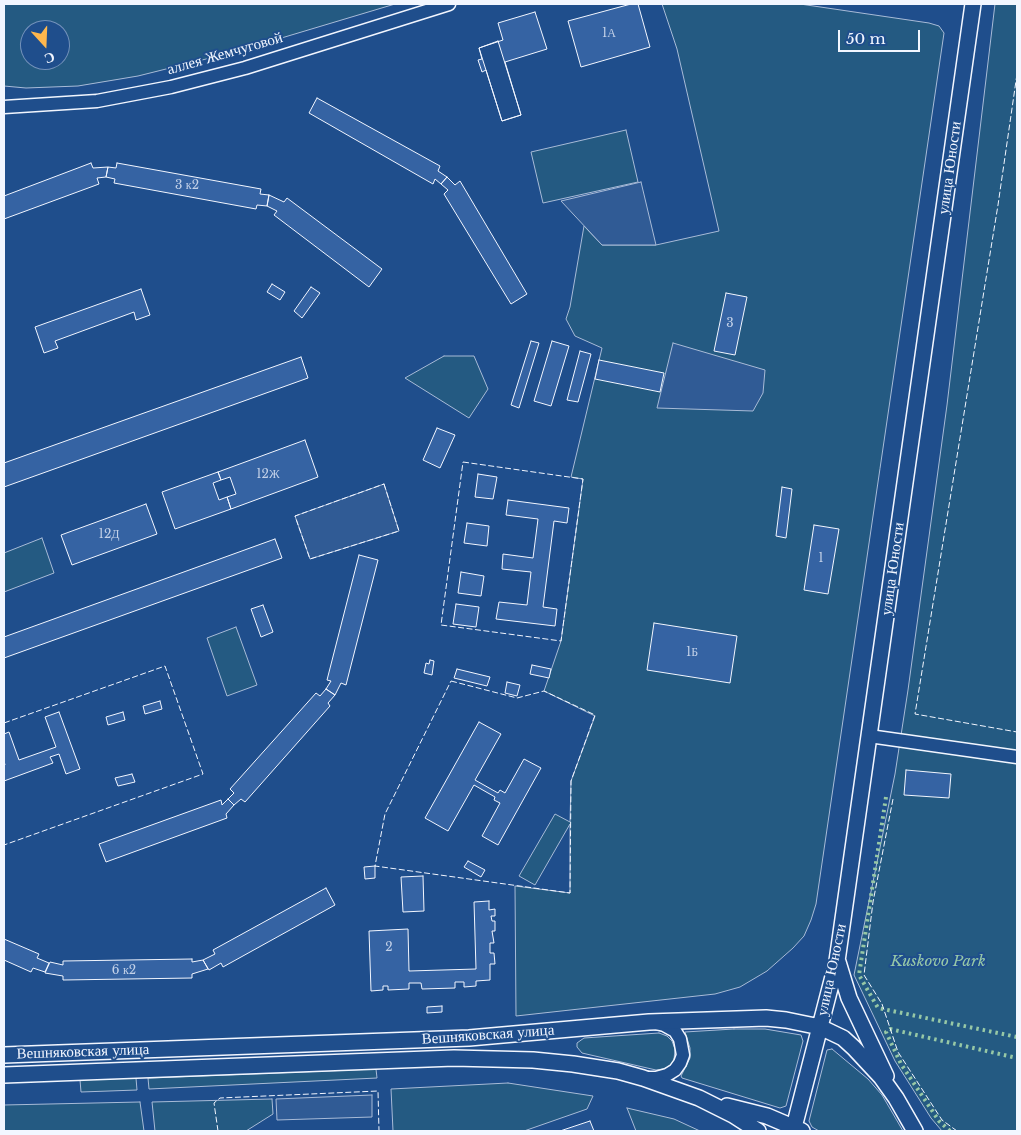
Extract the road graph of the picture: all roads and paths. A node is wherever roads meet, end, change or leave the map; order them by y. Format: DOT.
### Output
graph roads {
  1 [pos="449,4"];
  2 [pos="973,4"];
  3 [pos="4,107"];
  4 [pos="869,736"];
  5 [pos="1017,757"];
  6 [pos="838,961"];
  7 [pos="649,1022"];
  8 [pos="820,1027"];
  9 [pos="47,1054"];
  10 [pos="4,1055"];
  11 [pos="47,1073"];
  12 [pos="4,1075"];
  13 [pos="643,1078"];
  14 [pos="699,1098"];
  15 [pos="896,1098"];
  16 [pos="912,1126"];
  17 [pos="796,1130"];
  18 [pos="758,1131"];
  19 [pos="925,1131"];
  1 -- 3 [label="street, аллея Жемчуговой"];
  2 -- 4 [label="main road, улица Юности"];
  4 -- 5 [label="street"];
  4 -- 6 [label="main road, улица Юности"];
  6 -- 8 [label="main road, улица Юности"];
  6 -- 15 [label="main road"];
  7 -- 8 [label="main road, Вешняковская улица"];
  7 -- 9 [label="main road, Вешняковская улица"];
  7 -- 13 [label="street"];
  8 -- 15 [label="main road, Вешняковская улица"];
  8 -- 17 [label="main road, улица Юности"];
  9 -- 10 [label="main road, Вешняковская улица"];
  9 -- 11 [label="street"];
  11 -- 12 [label="main road, Вешняковская улица"];
  11 -- 13 [label="main road, Вешняковская улица"];
  13 -- 14 [label="main road, Вешняковская улица"];
  14 -- 17 [label="main road"];
  14 -- 18 [label="main road, Вешняковская улица"];
  15 -- 16 [label="main road, Вешняковская улица"];
  16 -- 19 [label="main road, Вешняковская улица"];
}
